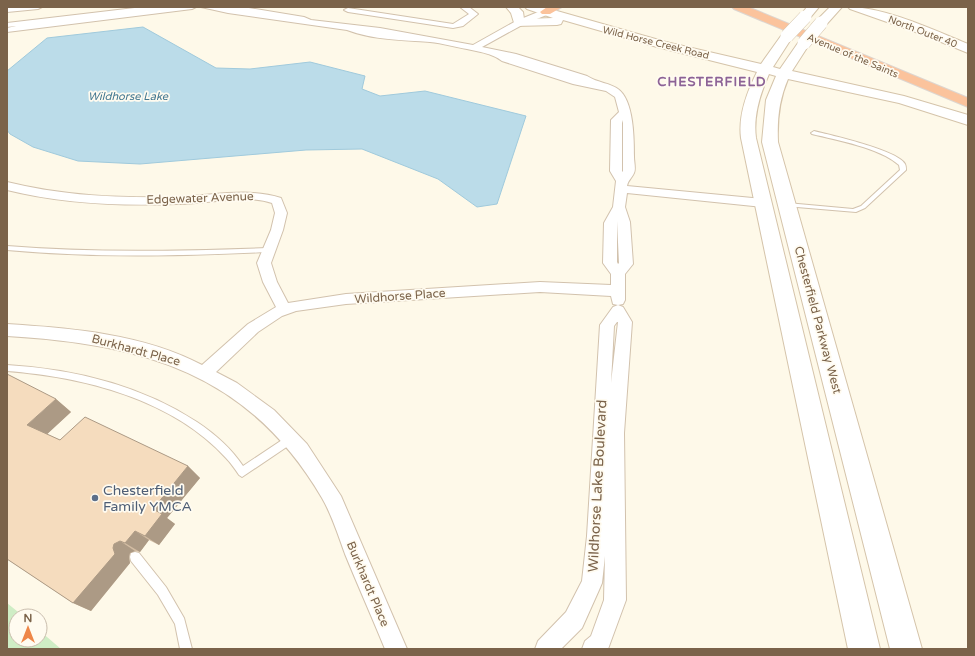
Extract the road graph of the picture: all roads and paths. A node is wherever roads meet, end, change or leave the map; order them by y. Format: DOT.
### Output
graph roads {
  1 [pos="38,7"];
  2 [pos="192,7"];
  3 [pos="204,7"];
  4 [pos="464,7"];
  5 [pos="512,7"];
  6 [pos="531,7"];
  7 [pos="738,7"];
  8 [pos="758,7"];
  9 [pos="813,7"];
  10 [pos="836,7"];
  11 [pos="854,7"];
  12 [pos="865,7"];
  13 [pos="174,8"];
  14 [pos="551,9"];
  15 [pos="7,10"];
  16 [pos="103,13"];
  17 [pos="877,14"];
  18 [pos="342,15"];
  19 [pos="576,21"];
  20 [pos="519,23"];
  21 [pos="7,26"];
  22 [pos="7,30"];
  23 [pos="786,37"];
  24 [pos="672,46"];
  25 [pos="476,47"];
  26 [pos="967,49"];
  27 [pos="759,50"];
  28 [pos="744,52"];
  29 [pos="710,56"];
  30 [pos="771,75"];
  31 [pos="820,82"];
  32 [pos="968,93"];
  33 [pos="968,103"];
  34 [pos="968,120"];
  35 [pos="814,133"];
  36 [pos="621,185"];
  37 [pos="7,186"];
  38 [pos="763,203"];
  39 [pos="786,205"];
  40 [pos="7,248"];
  41 [pos="268,250"];
  42 [pos="618,291"];
  43 [pos="285,310"];
  44 [pos="618,311"];
  45 [pos="7,330"];
  46 [pos="7,368"];
  47 [pos="205,372"];
  48 [pos="291,439"];
  49 [pos="135,557"];
  50 [pos="186,649"];
  51 [pos="396,649"];
  52 [pos="546,649"];
  53 [pos="593,649"];
  54 [pos="864,649"];
  55 [pos="906,649"];
  1 -- 15 [label="street"];
  2 -- 13 [label="street"];
  3 -- 18 [label="street, Wildhorse Lake Boulevard"];
  4 -- 18 [label="street"];
  5 -- 20 [label="street"];
  6 -- 14 [label="street, Wild Horse Creek Road"];
  7 -- 33 [label="highway, Avenue of the Saints"];
  8 -- 32 [label="highway, Avenue of the Saints"];
  9 -- 23 [label="street, Chesterfield Parkway West, bridge"];
  10 -- 30 [label="street, Chesterfield Parkway West, bridge"];
  11 -- 17 [label="street, North Outer 40"];
  12 -- 17 [label="street"];
  13 -- 16 [label="street"];
  14 -- 19 [label="street, Wild Horse Creek Road"];
  14 -- 20 [label="street"];
  16 -- 21 [label="street"];
  16 -- 22 [label="street"];
  17 -- 26 [label="street, North Outer 40"];
  18 -- 25 [label="street, Wildhorse Lake Boulevard"];
  19 -- 20 [label="street"];
  19 -- 24 [label="street, Wild Horse Creek Road"];
  20 -- 25 [label="street"];
  23 -- 27 [label="street"];
  23 -- 30 [label="street, Chesterfield Parkway West"];
  24 -- 28 [label="street"];
  24 -- 29 [label="street, Wild Horse Creek Road"];
  25 -- 36 [label="street, Wildhorse Lake Boulevard"];
  29 -- 30 [label="street, Wild Horse Creek Road"];
  29 -- 30 [label="street"];
  30 -- 31 [label="street, Wild Horse Creek Road"];
  30 -- 31 [label="street"];
  30 -- 38 [label="street, Chesterfield Parkway West"];
  30 -- 39 [label="street, Chesterfield Parkway West"];
  31 -- 34 [label="street"];
  35 -- 39 [label="lane"];
  36 -- 38 [label="street"];
  36 -- 42 [label="street, Wildhorse Lake Boulevard"];
  37 -- 41 [label="street, Edgewater Avenue"];
  38 -- 39 [label="street"];
  38 -- 54 [label="street, Chesterfield Parkway West"];
  39 -- 55 [label="street, Chesterfield Parkway West"];
  40 -- 41 [label="lane"];
  41 -- 43 [label="street, Edgewater Avenue"];
  42 -- 43 [label="street, Wildhorse Place"];
  42 -- 44 [label="street, Wildhorse Lake Boulevard"];
  43 -- 47 [label="street, Wildhorse Place"];
  44 -- 52 [label="street, Wildhorse Lake Boulevard"];
  44 -- 53 [label="street, Wildhorse Lake Boulevard"];
  45 -- 47 [label="street, Burkhardt Place"];
  46 -- 48 [label="lane"];
  47 -- 48 [label="street, Burkhardt Place"];
  48 -- 51 [label="street, Burkhardt Place"];
  49 -- 50 [label="lane"];
}
